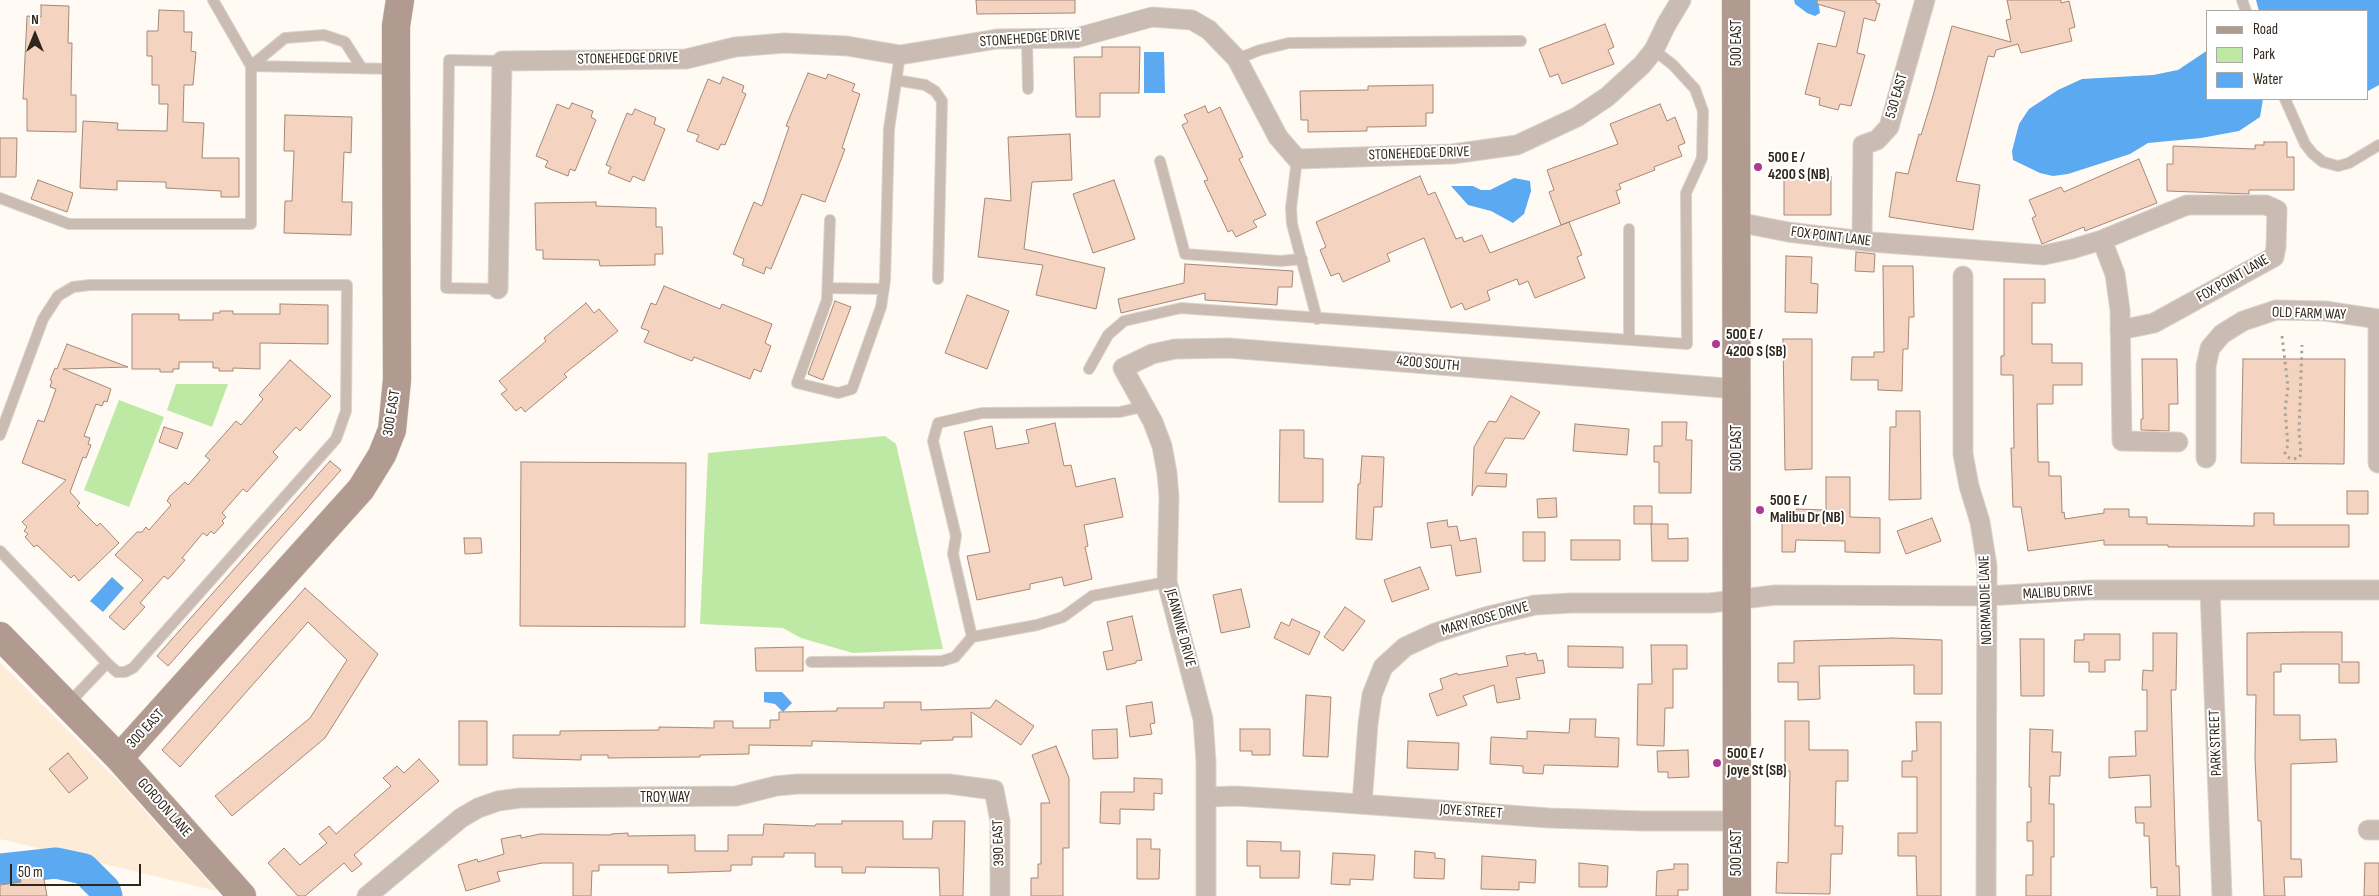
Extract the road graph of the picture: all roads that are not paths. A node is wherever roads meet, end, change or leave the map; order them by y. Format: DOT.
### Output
graph roads {
  1 [pos="213,0"];
  2 [pos="400,0"];
  3 [pos="1682,0"];
  4 [pos="1736,0"];
  5 [pos="1924,0"];
  6 [pos="1027,39"];
  7 [pos="1521,41"];
  8 [pos="1654,50"];
  9 [pos="900,55"];
  10 [pos="1237,59"];
  11 [pos="502,60"];
  12 [pos="251,66"];
  13 [pos="361,67"];
  14 [pos="396,69"];
  15 [pos="896,80"];
  16 [pos="1028,89"];
  17 [pos="2284,100"];
  18 [pos="2379,145"];
  19 [pos="1297,159"];
  20 [pos="1160,161"];
  21 [pos="0,198"];
  22 [pos="830,220"];
  23 [pos="1737,222"];
  24 [pos="1629,229"];
  25 [pos="2102,240"];
  26 [pos="1862,241"];
  27 [pos="1302,259"];
  28 [pos="1963,276"];
  29 [pos="938,279"];
  30 [pos="828,288"];
  31 [pos="498,289"];
  32 [pos="884,289"];
  33 [pos="1317,318"];
  34 [pos="2378,319"];
  35 [pos="2120,330"];
  36 [pos="1629,340"];
  37 [pos="1123,368"];
  38 [pos="1089,369"];
  39 [pos="1737,389"];
  40 [pos="1146,406"];
  41 [pos="0,435"];
  42 [pos="2178,442"];
  43 [pos="2206,458"];
  44 [pos="2378,463"];
  45 [pos="0,551"];
  46 [pos="1167,582"];
  47 [pos="2210,590"];
  48 [pos="2379,590"];
  49 [pos="1987,596"];
  50 [pos="1737,601"];
  51 [pos="0,636"];
  52 [pos="972,637"];
  53 [pos="811,662"];
  54 [pos="107,663"];
  55 [pos="68,704"];
  56 [pos="119,758"];
  57 [pos="994,790"];
  58 [pos="1206,797"];
  59 [pos="1362,804"];
  60 [pos="1737,821"];
  61 [pos="242,896"];
  62 [pos="367,896"];
  63 [pos="1000,896"];
  64 [pos="1206,896"];
  65 [pos="1737,896"];
  66 [pos="1986,896"];
  67 [pos="2222,896"];
  1 -- 12 [label="lane"];
  2 -- 14 [label="street, 300 EAST"];
  3 -- 8 [label="street, STONEHEDGE DRIVE"];
  4 -- 23 [label="street, 500 EAST"];
  5 -- 26 [label="street, 530 EAST"];
  6 -- 9 [label="street, STONEHEDGE DRIVE"];
  6 -- 10 [label="street, STONEHEDGE DRIVE"];
  6 -- 16 [label="lane"];
  7 -- 10 [label="lane"];
  8 -- 19 [label="street, STONEHEDGE DRIVE"];
  8 -- 36 [label="lane"];
  9 -- 11 [label="street, STONEHEDGE DRIVE"];
  9 -- 15 [label="lane"];
  10 -- 19 [label="street, STONEHEDGE DRIVE"];
  11 -- 31 [label="street"];
  11 -- 31 [label="lane"];
  12 -- 13 [label="lane"];
  12 -- 13 [label="lane"];
  12 -- 21 [label="lane"];
  13 -- 14 [label="lane"];
  14 -- 56 [label="street, 300 EAST"];
  15 -- 29 [label="lane"];
  15 -- 32 [label="lane"];
  17 -- 18 [label="lane"];
  19 -- 27 [label="lane"];
  20 -- 27 [label="lane"];
  22 -- 30 [label="lane"];
  23 -- 26 [label="street, FOX POINT LANE"];
  23 -- 39 [label="street, 500 EAST"];
  24 -- 36 [label="lane"];
  25 -- 26 [label="street, FOX POINT LANE"];
  25 -- 35 [label="street"];
  25 -- 35 [label="street, FOX POINT LANE"];
  27 -- 33 [label="lane"];
  28 -- 49 [label="street, NORMANDIE LANE"];
  30 -- 32 [label="lane"];
  30 -- 32 [label="lane"];
  33 -- 36 [label="lane"];
  33 -- 38 [label="lane"];
  34 -- 43 [label="street, OLD FARM WAY"];
  34 -- 44 [label="street"];
  35 -- 42 [label="street"];
  37 -- 39 [label="street, 4200 SOUTH"];
  37 -- 40 [label="street, JEANNINE DRIVE"];
  39 -- 50 [label="street, 500 EAST"];
  40 -- 46 [label="street, JEANNINE DRIVE"];
  40 -- 52 [label="lane"];
  41 -- 54 [label="lane"];
  45 -- 54 [label="lane"];
  46 -- 52 [label="lane"];
  46 -- 58 [label="street, JEANNINE DRIVE"];
  47 -- 48 [label="street, MALIBU DRIVE"];
  47 -- 49 [label="street, MALIBU DRIVE"];
  47 -- 67 [label="street, PARK STREET"];
  49 -- 50 [label="street, MALIBU DRIVE"];
  49 -- 66 [label="street, NORMANDIE LANE"];
  50 -- 59 [label="street, MARY ROSE DRIVE"];
  50 -- 60 [label="street, 500 EAST"];
  51 -- 55 [label="street, GORDON LANE"];
  52 -- 53 [label="lane"];
  54 -- 55 [label="lane"];
  55 -- 56 [label="street, GORDON LANE"];
  56 -- 61 [label="street, GORDON LANE"];
  57 -- 62 [label="street, TROY WAY"];
  57 -- 63 [label="street, 390 EAST"];
  58 -- 59 [label="street, JOYE STREET"];
  58 -- 64 [label="street, JEANNINE DRIVE"];
  59 -- 60 [label="street, JOYE STREET"];
  60 -- 65 [label="street, 500 EAST"];
}
